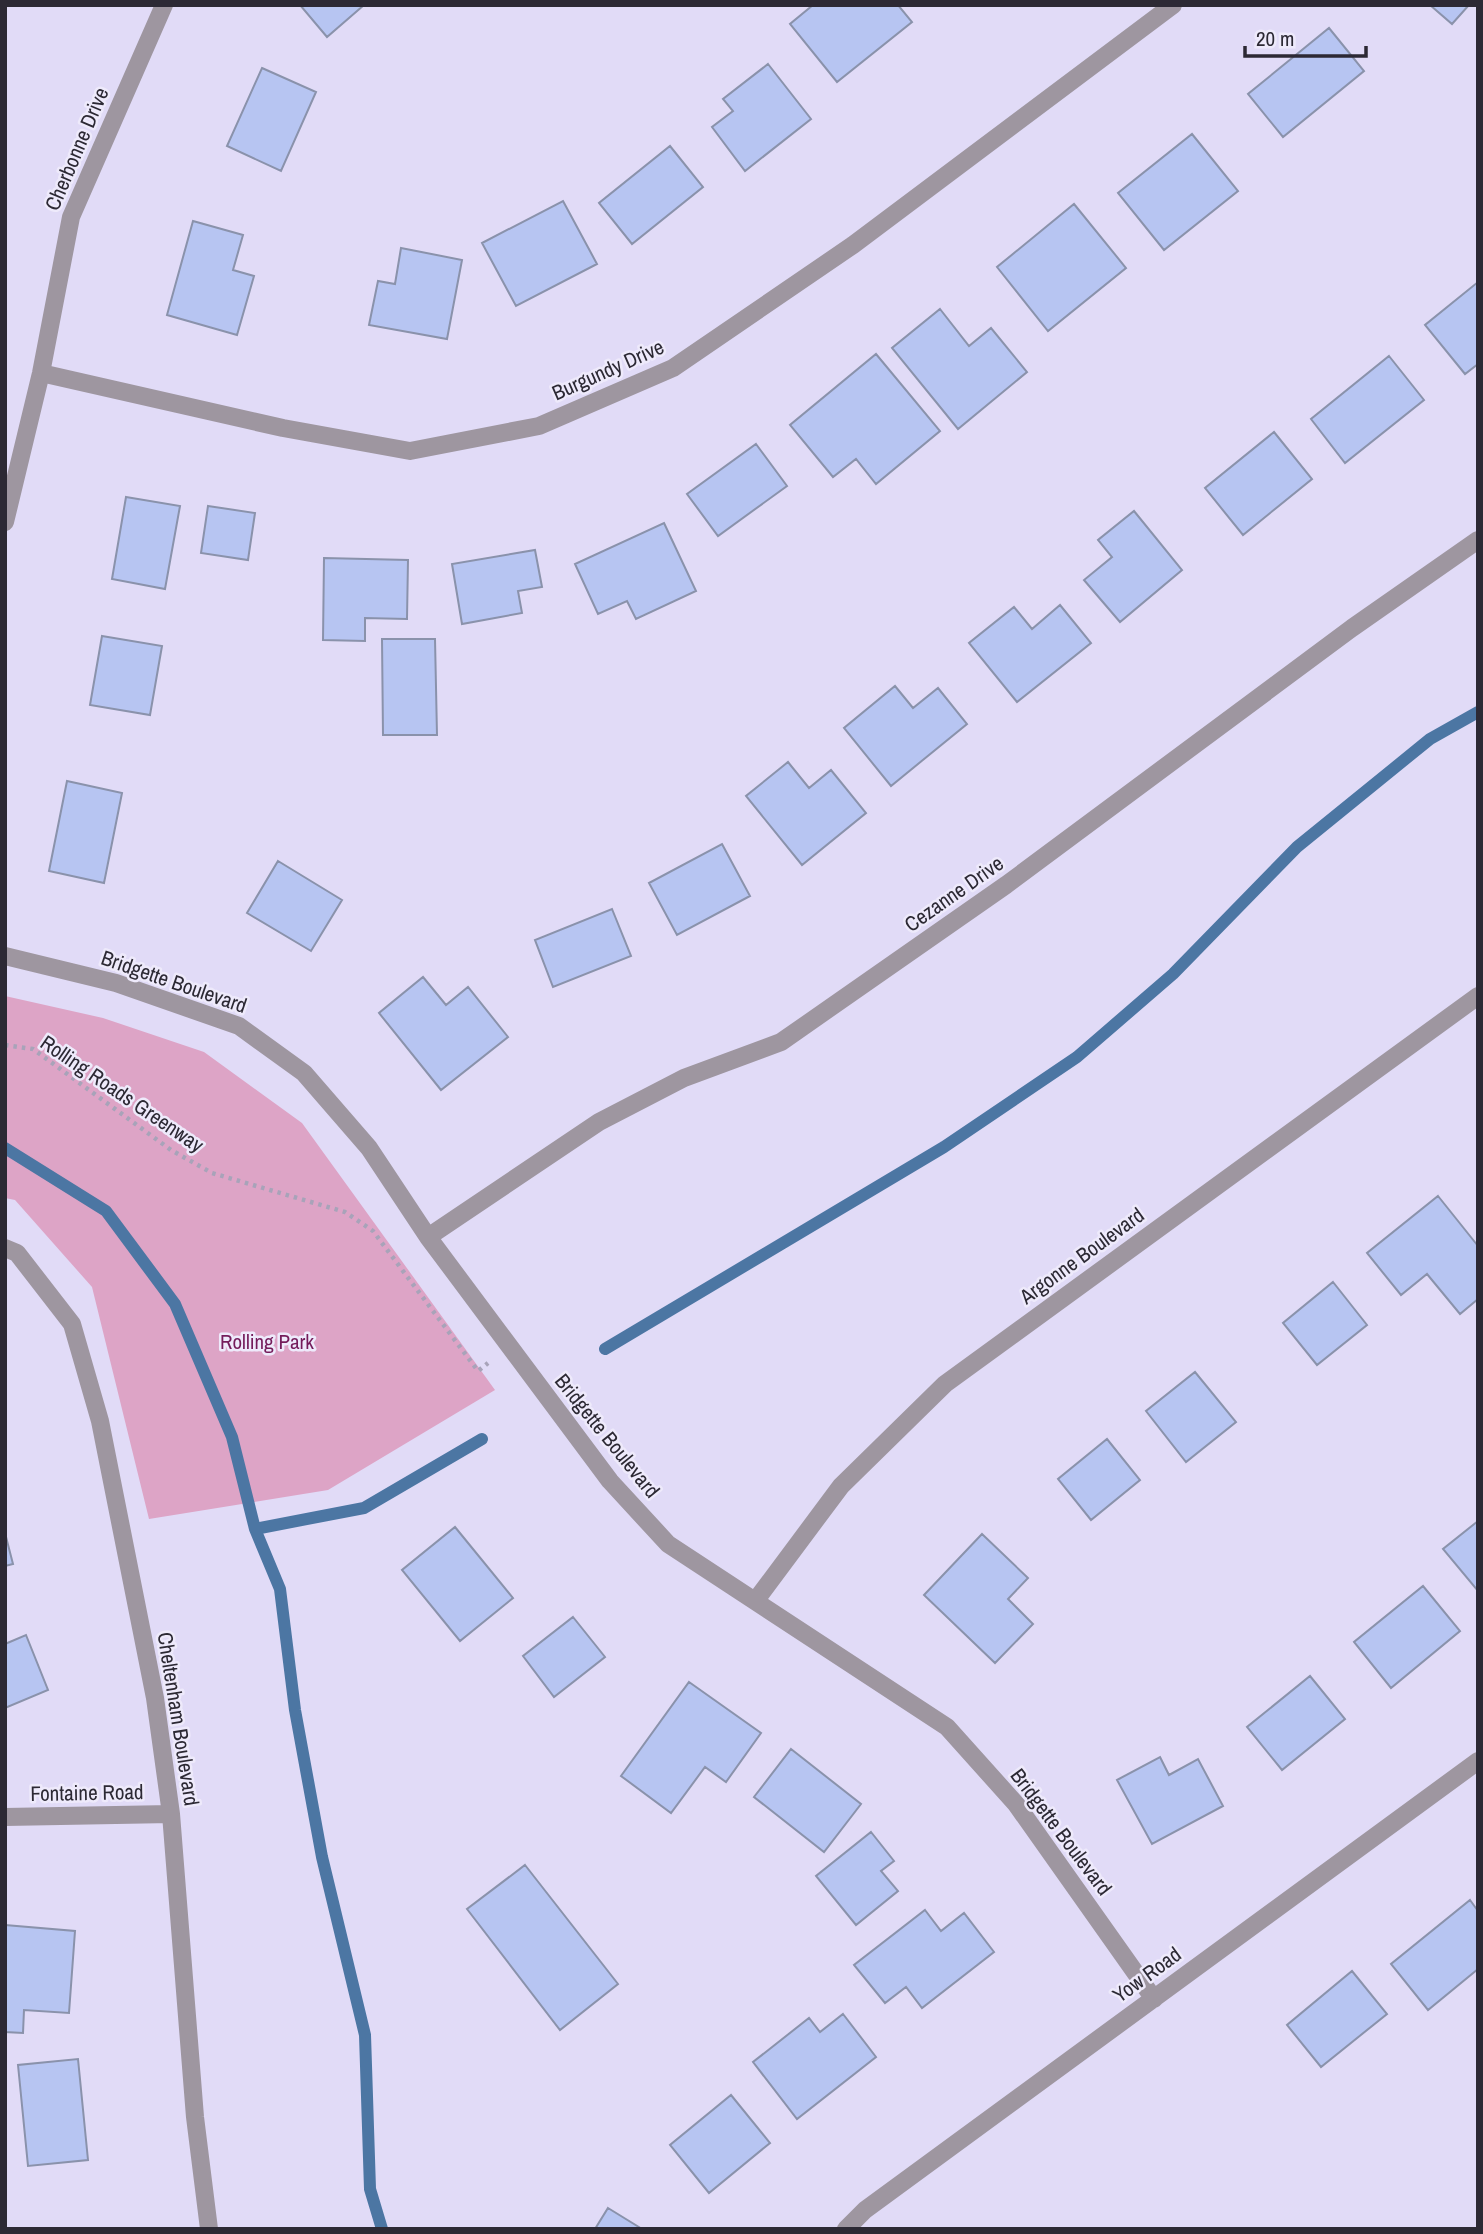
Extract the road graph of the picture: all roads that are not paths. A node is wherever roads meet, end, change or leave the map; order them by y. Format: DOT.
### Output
graph roads {
  1 [pos="164,5"];
  2 [pos="1173,5"];
  3 [pos="41,373"];
  4 [pos="5,522"];
  5 [pos="1478,540"];
  6 [pos="5,956"];
  7 [pos="1478,996"];
  8 [pos="428,1237"];
  9 [pos="5,1248"];
  10 [pos="756,1600"];
  11 [pos="1478,1761"];
  12 [pos="171,1814"];
  13 [pos="5,1817"];
  14 [pos="1154,1999"];
  15 [pos="209,2229"];
  16 [pos="846,2229"];
  1 -- 3 [label="street, Cherbonne Drive"];
  2 -- 3 [label="street, Burgundy Drive"];
  3 -- 4 [label="street, Cherbonne Drive"];
  5 -- 8 [label="street, Cezanne Drive"];
  6 -- 8 [label="street, Bridgette Boulevard"];
  7 -- 10 [label="street, Argonne Boulevard"];
  8 -- 10 [label="street, Bridgette Boulevard"];
  9 -- 12 [label="street, Cheltenham Boulevard"];
  10 -- 14 [label="street, Bridgette Boulevard"];
  11 -- 14 [label="street, Yow Road"];
  12 -- 13 [label="street, Fontaine Road"];
  12 -- 15 [label="street, Cheltenham Boulevard"];
  14 -- 16 [label="street, Yow Road"];
}
